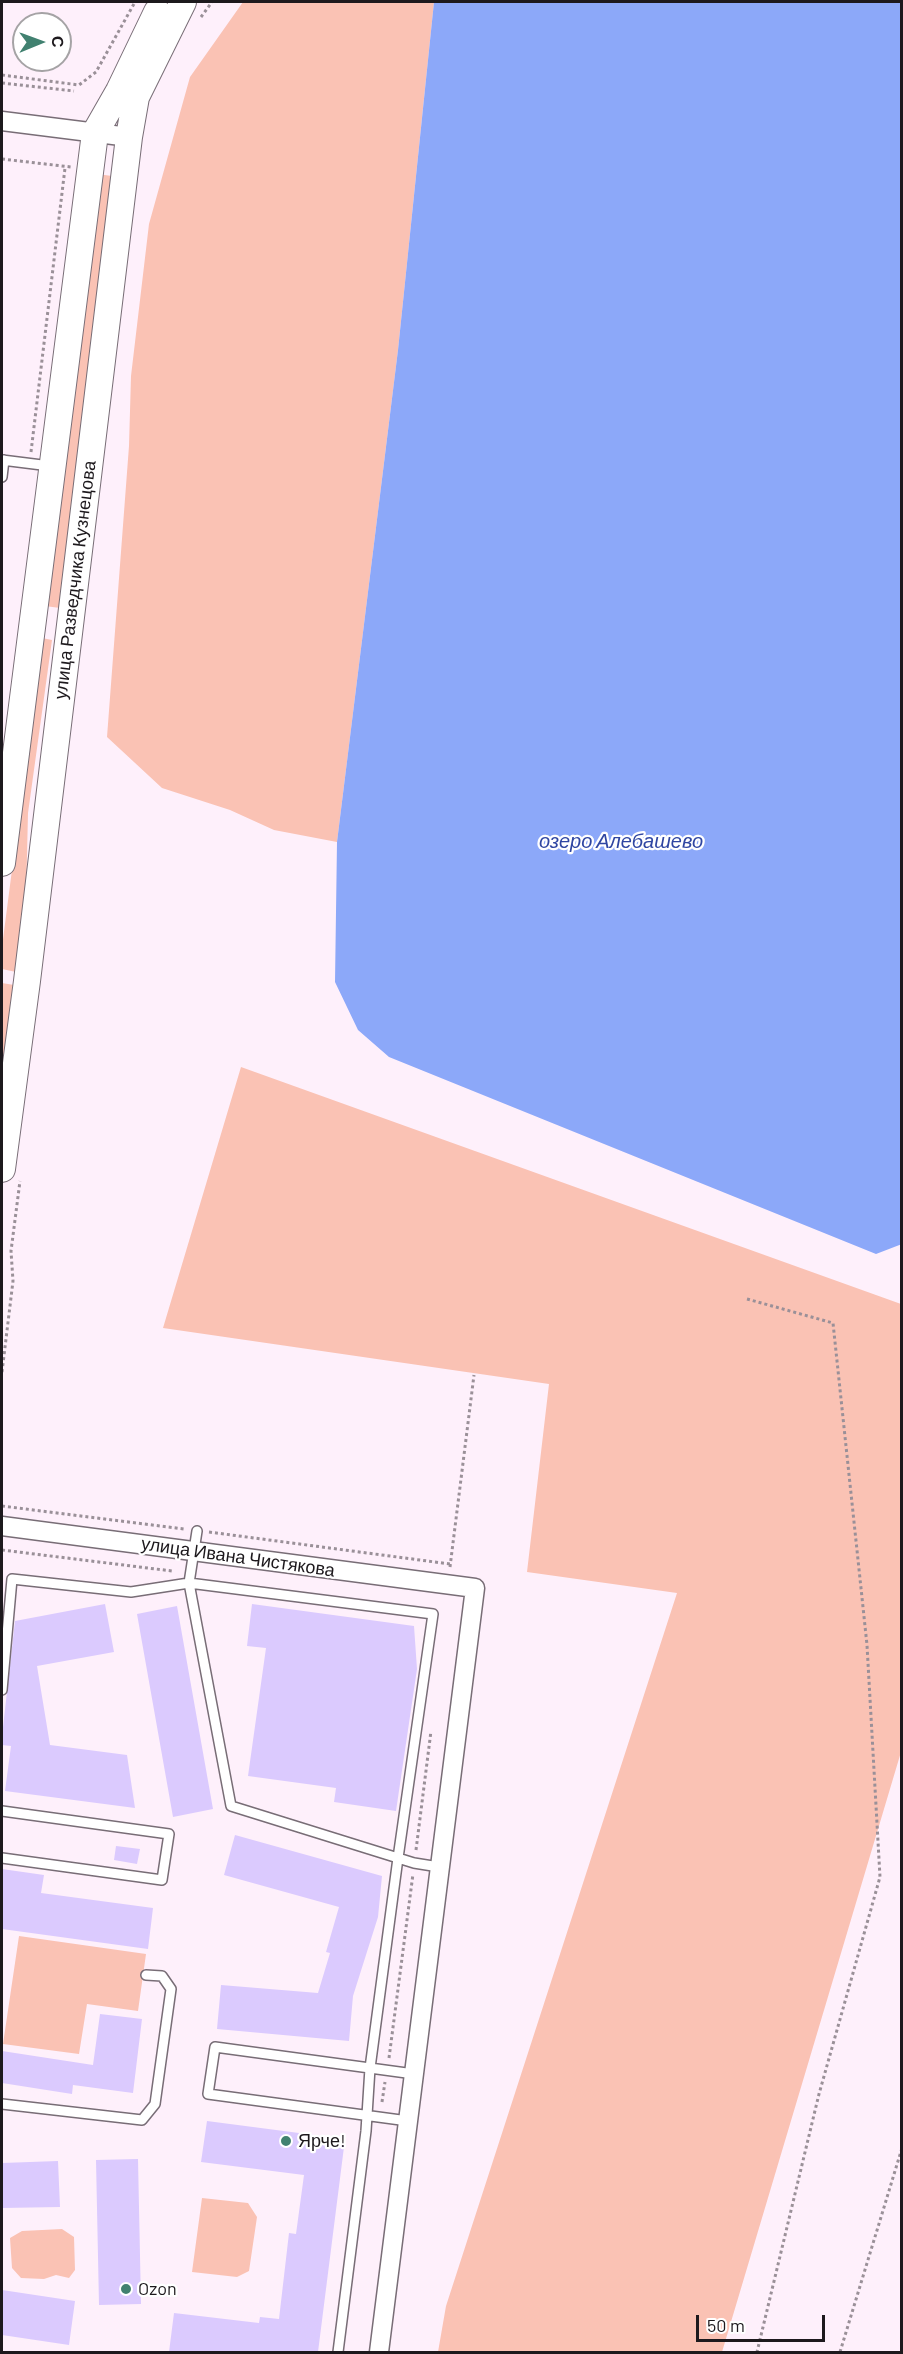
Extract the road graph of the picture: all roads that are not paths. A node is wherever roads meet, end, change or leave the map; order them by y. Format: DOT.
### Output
graph roads {
  1 [pos="163,2"];
  2 [pos="183,2"];
  3 [pos="2,121"];
  4 [pos="95,133"];
  5 [pos="129,136"];
  6 [pos="3,460"];
  7 [pos="40,465"];
  8 [pos="2,477"];
  9 [pos="28,646"];
  10 [pos="66,650"];
  11 [pos="2,863"];
  12 [pos="2,1169"];
  13 [pos="2,1526"];
  14 [pos="197,1531"];
  15 [pos="194,1551"];
  16 [pos="189,1583"];
  17 [pos="2,1690"];
  18 [pos="2,1811"];
  19 [pos="2,1858"];
  20 [pos="398,1858"];
  21 [pos="439,1867"];
  22 [pos="146,1975"];
  23 [pos="370,2068"];
  24 [pos="414,2074"];
  25 [pos="2,2104"];
  26 [pos="365,2115"];
  27 [pos="408,2121"];
  28 [pos="338,2352"];
  29 [pos="379,2352"];
  1 -- 4 [label="main road, улица Разведчика Кузнецова"];
  2 -- 5 [label="main road, улица Разведчика Кузнецова"];
  3 -- 4 [label="street"];
  4 -- 5 [label="street"];
  4 -- 7 [label="main road, улица Разведчика Кузнецова"];
  5 -- 10 [label="main road, улица Разведчика Кузнецова"];
  6 -- 7 [label="lane"];
  6 -- 8 [label="lane"];
  7 -- 9 [label="main road, улица Разведчика Кузнецова"];
  9 -- 10 [label="main road"];
  9 -- 11 [label="main road, улица Разведчика Кузнецова"];
  10 -- 12 [label="main road, улица Разведчика Кузнецова"];
  13 -- 15 [label="street, улица Ивана Чистякова"];
  14 -- 15 [label="lane"];
  15 -- 16 [label="lane"];
  15 -- 21 [label="street, улица Ивана Чистякова"];
  16 -- 17 [label="lane"];
  16 -- 20 [label="lane"];
  16 -- 20 [label="lane"];
  18 -- 19 [label="lane"];
  20 -- 21 [label="lane"];
  20 -- 23 [label="lane"];
  21 -- 24 [label="street"];
  22 -- 25 [label="lane"];
  23 -- 24 [label="lane"];
  23 -- 26 [label="lane"];
  23 -- 26 [label="lane"];
  24 -- 27 [label="street"];
  26 -- 27 [label="lane"];
  26 -- 28 [label="lane"];
  27 -- 29 [label="street"];
}
